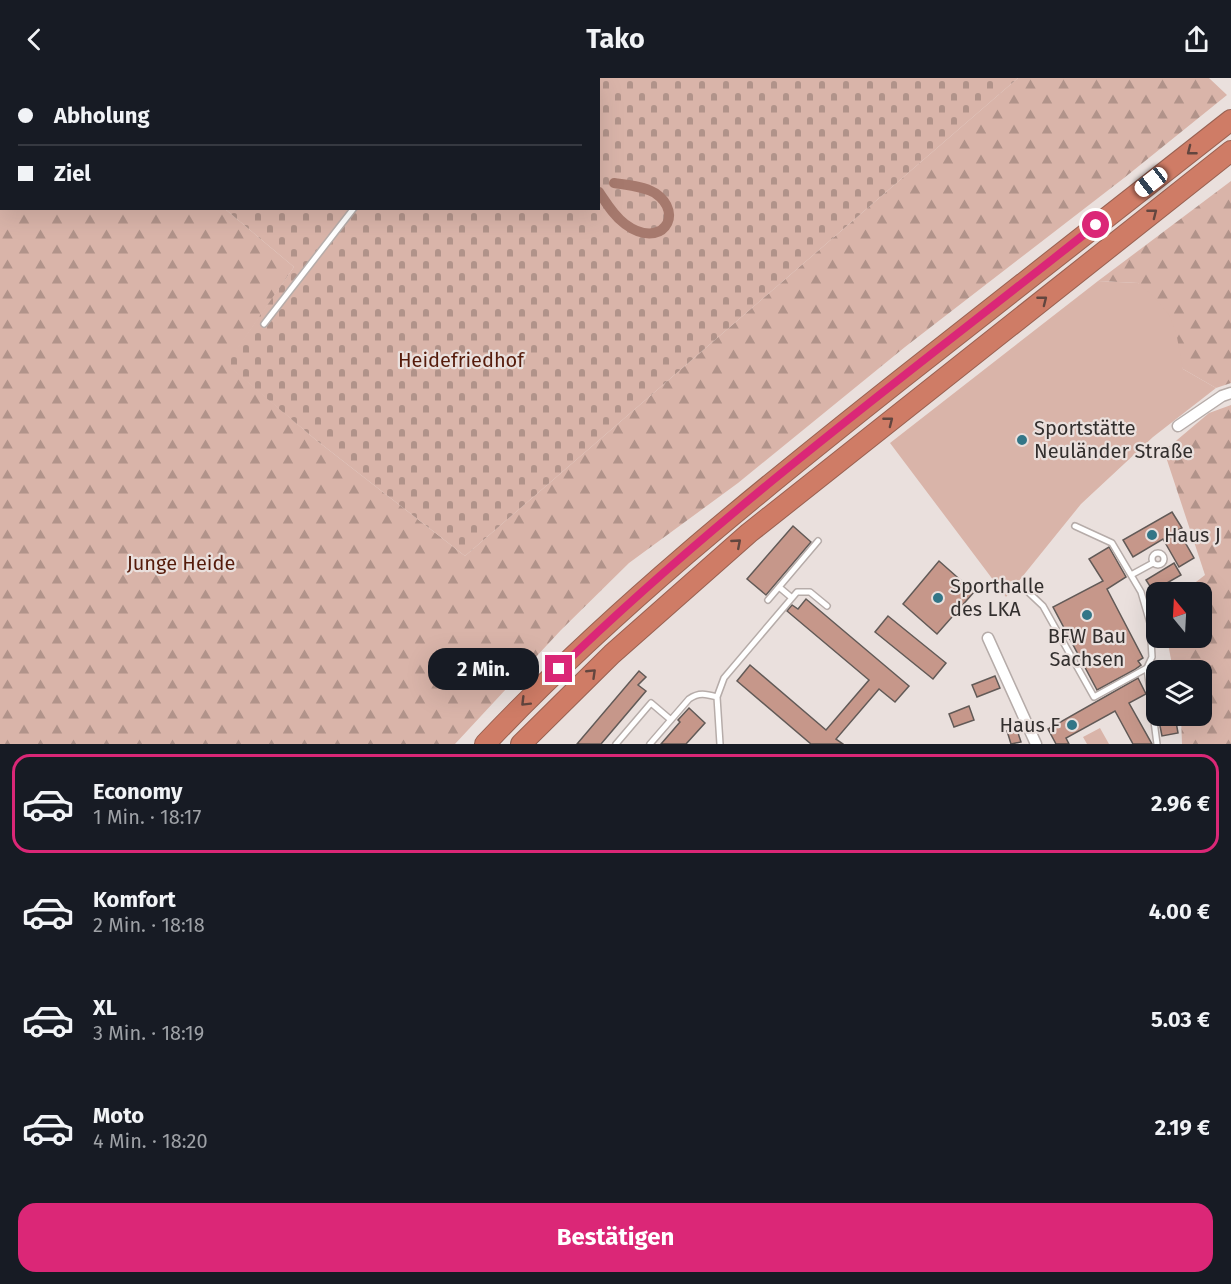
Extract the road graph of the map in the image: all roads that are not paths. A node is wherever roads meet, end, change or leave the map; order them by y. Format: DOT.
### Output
graph roads {
  1 [pos="1231,120"];
  2 [pos="1231,151"];
  3 [pos="352,210"];
  4 [pos="264,324"];
  5 [pos="1231,393"];
  6 [pos="1178,426"];
  7 [pos="1075,526"];
  8 [pos="818,540"];
  9 [pos="1153,563"];
  10 [pos="1131,575"];
  11 [pos="779,586"];
  12 [pos="1026,590"];
  13 [pos="792,598"];
  14 [pos="768,600"];
  15 [pos="827,606"];
  16 [pos="988,638"];
  17 [pos="1151,660"];
  18 [pos="1146,669"];
  19 [pos="717,697"];
  20 [pos="671,720"];
  21 [pos="1155,726"];
  22 [pos="485,744"];
  23 [pos="521,744"];
  24 [pos="616,744"];
  25 [pos="650,744"];
  26 [pos="720,744"];
  27 [pos="1036,744"];
  28 [pos="1157,744"];
  1 -- 22 [label="highway, one-way"];
  23 -- 2 [label="highway, one-way"];
  3 -- 4 [label="lane"];
  5 -- 6 [label="street"];
  7 -- 10 [label="lane"];
  8 -- 11 [label="lane"];
  9 -- 10 [label="lane"];
  10 -- 17 [label="lane"];
  11 -- 13 [label="lane"];
  11 -- 14 [label="lane"];
  12 -- 18 [label="lane"];
  13 -- 15 [label="lane"];
  13 -- 19 [label="lane"];
  16 -- 27 [label="street"];
  19 -- 20 [label="lane"];
  19 -- 26 [label="lane"];
  20 -- 24 [label="lane"];
  20 -- 25 [label="lane"];
  21 -- 28 [label="lane"];
}
